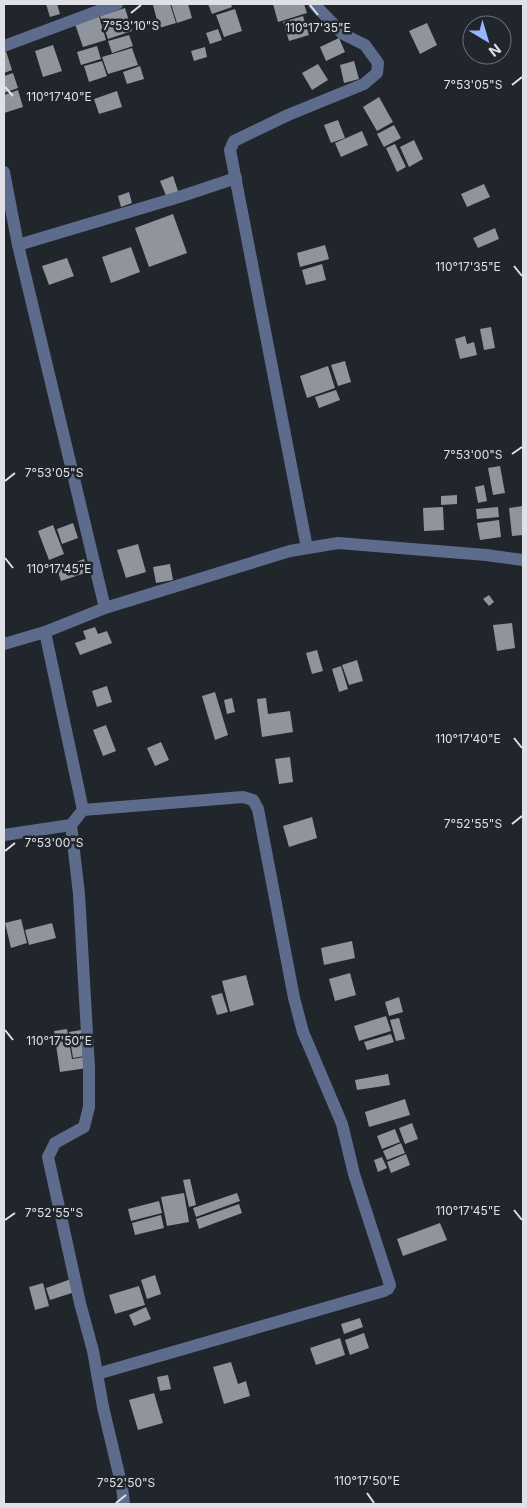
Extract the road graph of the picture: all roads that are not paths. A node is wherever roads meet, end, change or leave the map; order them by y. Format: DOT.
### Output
graph roads {
  1 [pos="117,4"];
  2 [pos="314,4"];
  3 [pos="4,46"];
  4 [pos="4,172"];
  5 [pos="236,178"];
  6 [pos="18,244"];
  7 [pos="307,548"];
  8 [pos="523,560"];
  9 [pos="104,608"];
  10 [pos="45,632"];
  11 [pos="4,644"];
  12 [pos="83,810"];
  13 [pos="71,826"];
  14 [pos="4,835"];
  15 [pos="97,1374"];
  16 [pos="124,1504"];
  1 -- 3 [label="street"];
  2 -- 5 [label="street"];
  4 -- 6 [label="street"];
  5 -- 6 [label="street"];
  5 -- 7 [label="street"];
  6 -- 9 [label="street"];
  7 -- 8 [label="street"];
  7 -- 9 [label="street"];
  9 -- 10 [label="street"];
  10 -- 11 [label="street"];
  10 -- 12 [label="street"];
  12 -- 13 [label="street"];
  12 -- 15 [label="street"];
  13 -- 14 [label="street"];
  13 -- 15 [label="street"];
  15 -- 16 [label="street"];
}
